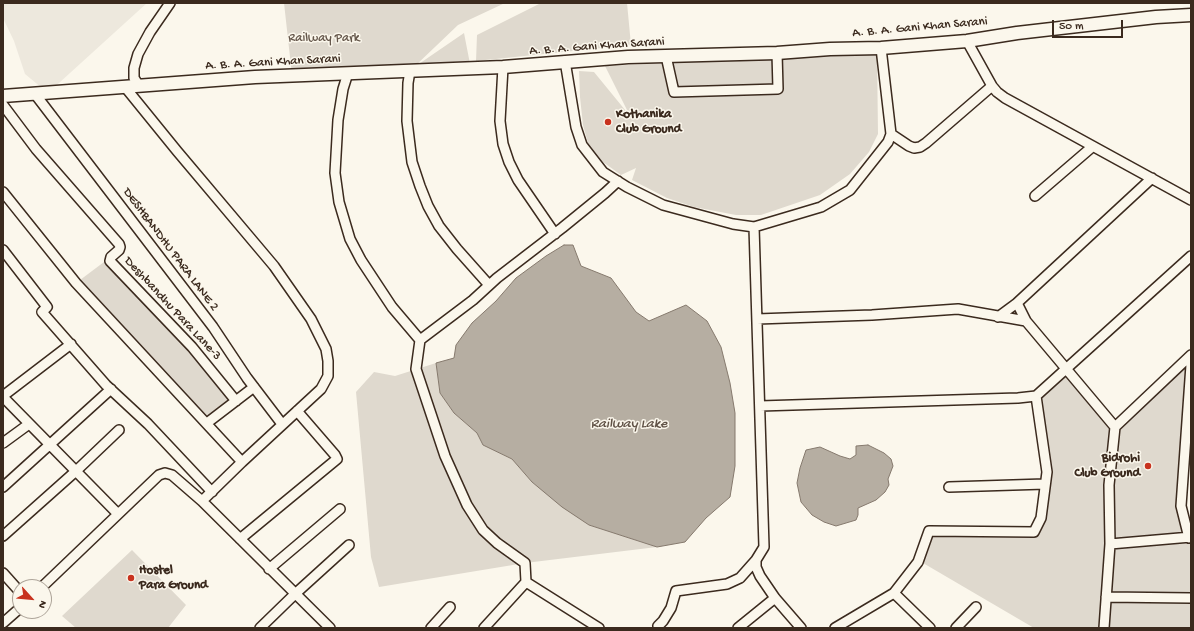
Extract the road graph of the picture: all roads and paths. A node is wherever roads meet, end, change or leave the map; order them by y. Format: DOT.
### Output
graph roads {
  1 [pos="170,3"];
  2 [pos="1191,15"];
  3 [pos="967,41"];
  4 [pos="881,48"];
  5 [pos="777,53"];
  6 [pos="666,56"];
  7 [pos="566,61"];
  8 [pos="503,67"];
  9 [pos="410,71"];
  10 [pos="348,73"];
  11 [pos="139,86"];
  12 [pos="992,86"];
  13 [pos="125,87"];
  14 [pos="35,94"];
  15 [pos="3,96"];
  16 [pos="3,106"];
  17 [pos="891,134"];
  18 [pos="1092,147"];
  19 [pos="1152,178"];
  20 [pos="618,181"];
  21 [pos="3,192"];
  22 [pos="1035,196"];
  23 [pos="1191,200"];
  24 [pos="754,227"];
  25 [pos="555,234"];
  26 [pos="3,250"];
  27 [pos="1191,256"];
  28 [pos="489,285"];
  29 [pos="1017,303"];
  30 [pos="998,316"];
  31 [pos="757,319"];
  32 [pos="1026,321"];
  33 [pos="420,340"];
  34 [pos="71,344"];
  35 [pos="1191,355"];
  36 [pos="1191,365"];
  37 [pos="1066,369"];
  38 [pos="254,387"];
  39 [pos="111,389"];
  40 [pos="3,396"];
  41 [pos="1036,396"];
  42 [pos="236,401"];
  43 [pos="760,406"];
  44 [pos="297,411"];
  45 [pos="207,423"];
  46 [pos="29,424"];
  47 [pos="282,424"];
  48 [pos="1115,427"];
  49 [pos="119,430"];
  50 [pos="3,443"];
  51 [pos="50,445"];
  52 [pos="242,462"];
  53 [pos="76,471"];
  54 [pos="1045,484"];
  55 [pos="3,487"];
  56 [pos="949,487"];
  57 [pos="212,492"];
  58 [pos="202,501"];
  59 [pos="340,509"];
  60 [pos="118,514"];
  61 [pos="3,536"];
  62 [pos="1190,538"];
  63 [pos="240,539"];
  64 [pos="1110,544"];
  65 [pos="349,545"];
  66 [pos="756,560"];
  67 [pos="269,569"];
  68 [pos="4,576"];
  69 [pos="50,579"];
  70 [pos="526,582"];
  71 [pos="12,584"];
  72 [pos="894,593"];
  73 [pos="295,594"];
  74 [pos="1106,597"];
  75 [pos="775,598"];
  76 [pos="1191,598"];
  77 [pos="450,607"];
  78 [pos="976,607"];
  79 [pos="12,615"];
  80 [pos="3,623"];
  81 [pos="260,628"];
  82 [pos="330,628"];
  83 [pos="431,628"];
  84 [pos="484,628"];
  85 [pos="598,628"];
  86 [pos="660,628"];
  87 [pos="738,628"];
  88 [pos="801,628"];
  89 [pos="835,628"];
  90 [pos="930,628"];
  91 [pos="956,628"];
  92 [pos="1104,628"];
  1 -- 11 [label="street"];
  2 -- 3 [label="main road, A. B. A. Gani Khan Sarani"];
  3 -- 4 [label="main road, A. B. A. Gani Khan Sarani"];
  3 -- 12 [label="street"];
  4 -- 5 [label="main road, A. B. A. Gani Khan Sarani"];
  4 -- 17 [label="street"];
  5 -- 6 [label="main road, A. B. A. Gani Khan Sarani"];
  5 -- 6 [label="street"];
  6 -- 7 [label="main road, A. B. A. Gani Khan Sarani"];
  7 -- 8 [label="main road, A. B. A. Gani Khan Sarani"];
  7 -- 20 [label="street"];
  8 -- 9 [label="main road, A. B. A. Gani Khan Sarani"];
  8 -- 25 [label="street"];
  9 -- 10 [label="main road, A. B. A. Gani Khan Sarani"];
  9 -- 28 [label="street"];
  10 -- 11 [label="main road, A. B. A. Gani Khan Sarani"];
  10 -- 33 [label="street"];
  11 -- 13 [label="main road, A. B. A. Gani Khan Sarani"];
  12 -- 17 [label="street"];
  12 -- 18 [label="street"];
  13 -- 14 [label="main road, A. B. A. Gani Khan Sarani"];
  13 -- 44 [label="street"];
  14 -- 15 [label="main road, A. B. A. Gani Khan Sarani"];
  14 -- 38 [label="street, DESHBANDHU PARA LANE 2"];
  16 -- 42 [label="street, Deshbandhu Para Lane-3"];
  17 -- 24 [label="street"];
  18 -- 19 [label="street"];
  18 -- 22 [label="street"];
  19 -- 23 [label="street"];
  19 -- 29 [label="street"];
  20 -- 24 [label="street"];
  20 -- 25 [label="street"];
  21 -- 45 [label="street"];
  24 -- 31 [label="street"];
  25 -- 28 [label="street"];
  26 -- 34 [label="street"];
  27 -- 37 [label="street"];
  28 -- 33 [label="street"];
  29 -- 30 [label="street"];
  29 -- 32 [label="street"];
  30 -- 31 [label="street"];
  30 -- 32 [label="street"];
  31 -- 43 [label="street"];
  32 -- 37 [label="street"];
  33 -- 70 [label="street"];
  34 -- 39 [label="street"];
  34 -- 40 [label="street"];
  35 -- 48 [label="street"];
  36 -- 62 [label="street"];
  37 -- 41 [label="street"];
  37 -- 48 [label="street"];
  38 -- 42 [label="street"];
  38 -- 47 [label="street, DESHBANDHU PARA LANE 2"];
  39 -- 51 [label="street"];
  39 -- 57 [label="street"];
  40 -- 46 [label="street"];
  41 -- 43 [label="street"];
  41 -- 54 [label="street"];
  42 -- 45 [label="street"];
  43 -- 66 [label="street"];
  44 -- 47 [label="street"];
  44 -- 63 [label="street"];
  45 -- 52 [label="street"];
  46 -- 50 [label="street"];
  46 -- 51 [label="street"];
  47 -- 52 [label="street"];
  48 -- 64 [label="street"];
  49 -- 53 [label="street"];
  51 -- 53 [label="street"];
  51 -- 55 [label="street"];
  52 -- 57 [label="street"];
  53 -- 60 [label="street"];
  53 -- 61 [label="street"];
  54 -- 56 [label="street"];
  54 -- 72 [label="street"];
  57 -- 58 [label="street"];
  58 -- 60 [label="street"];
  58 -- 63 [label="street"];
  59 -- 67 [label="street"];
  60 -- 69 [label="street"];
  62 -- 64 [label="street"];
  63 -- 67 [label="street"];
  64 -- 74 [label="street"];
  65 -- 73 [label="street"];
  66 -- 75 [label="street"];
  66 -- 86 [label="street"];
  67 -- 73 [label="street"];
  68 -- 71 [label="street"];
  70 -- 84 [label="street"];
  70 -- 85 [label="street"];
  72 -- 89 [label="street"];
  72 -- 90 [label="street"];
  73 -- 81 [label="street"];
  73 -- 82 [label="street"];
  74 -- 76 [label="street"];
  74 -- 92 [label="street"];
  75 -- 87 [label="street"];
  75 -- 88 [label="street"];
  77 -- 83 [label="street"];
  78 -- 91 [label="street"];
  79 -- 80 [label="street"];
}
